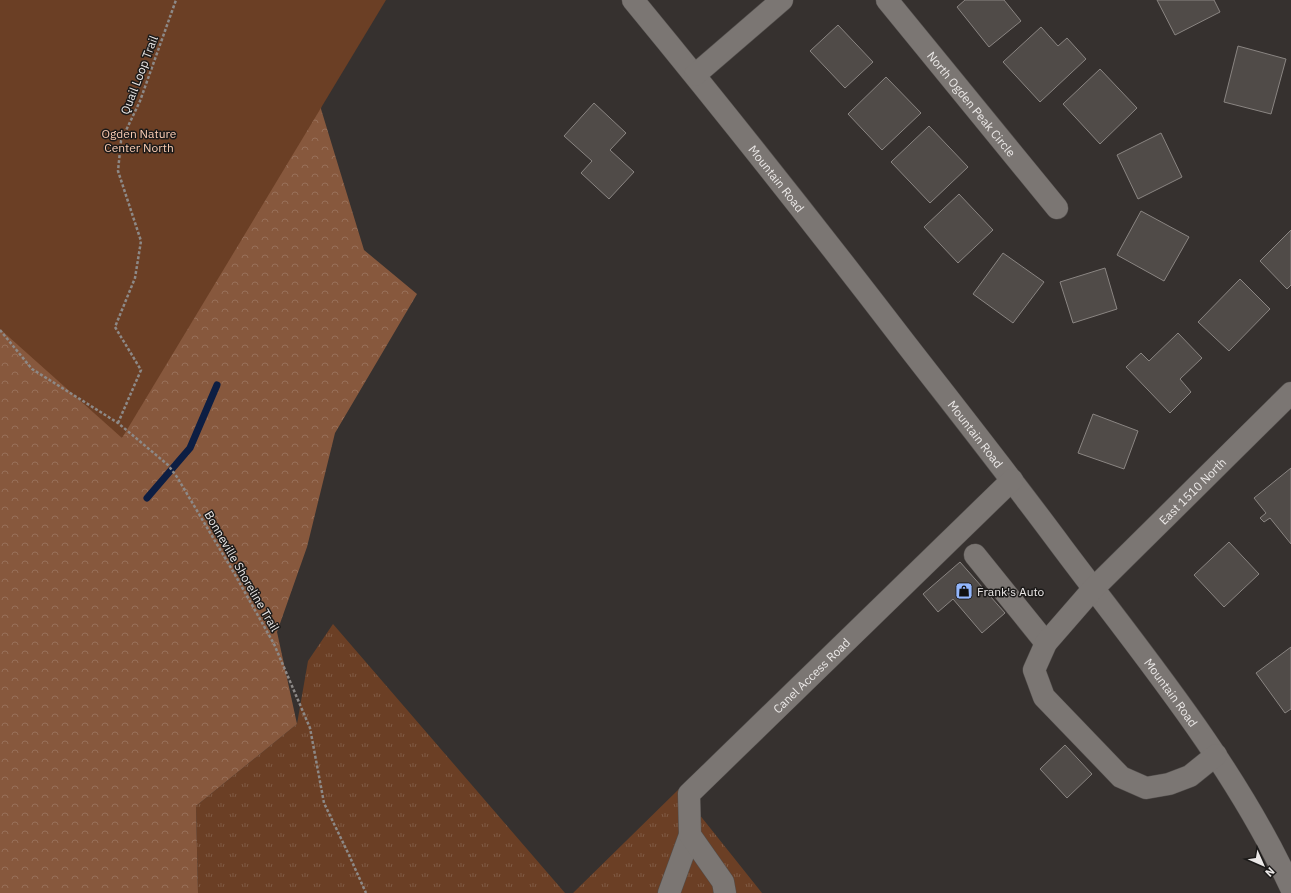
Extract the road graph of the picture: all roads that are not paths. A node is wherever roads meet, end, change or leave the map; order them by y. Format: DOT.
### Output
graph roads {
  1 [pos="632,0"];
  2 [pos="782,0"];
  3 [pos="887,0"];
  4 [pos="695,75"];
  5 [pos="1057,208"];
  6 [pos="1291,393"];
  7 [pos="1012,480"];
  8 [pos="974,555"];
  9 [pos="1093,588"];
  10 [pos="1046,643"];
  11 [pos="1216,755"];
  12 [pos="690,835"];
  13 [pos="1291,888"];
  14 [pos="669,893"];
  15 [pos="725,893"];
  1 -- 4 [label="street, Mountain Road"];
  2 -- 4 [label="street"];
  3 -- 5 [label="street, North Ogden Peak Circle"];
  4 -- 7 [label="street, Mountain Road"];
  6 -- 9 [label="street, East 1510 North"];
  7 -- 9 [label="street, Mountain Road"];
  7 -- 12 [label="street, Canel Access Road"];
  8 -- 10 [label="street"];
  9 -- 10 [label="street, East 1510 North"];
  9 -- 11 [label="street, Mountain Road"];
  10 -- 11 [label="street, East 1510 North"];
  11 -- 13 [label="street, Mountain Road"];
  12 -- 14 [label="street"];
  12 -- 15 [label="street"];
}
